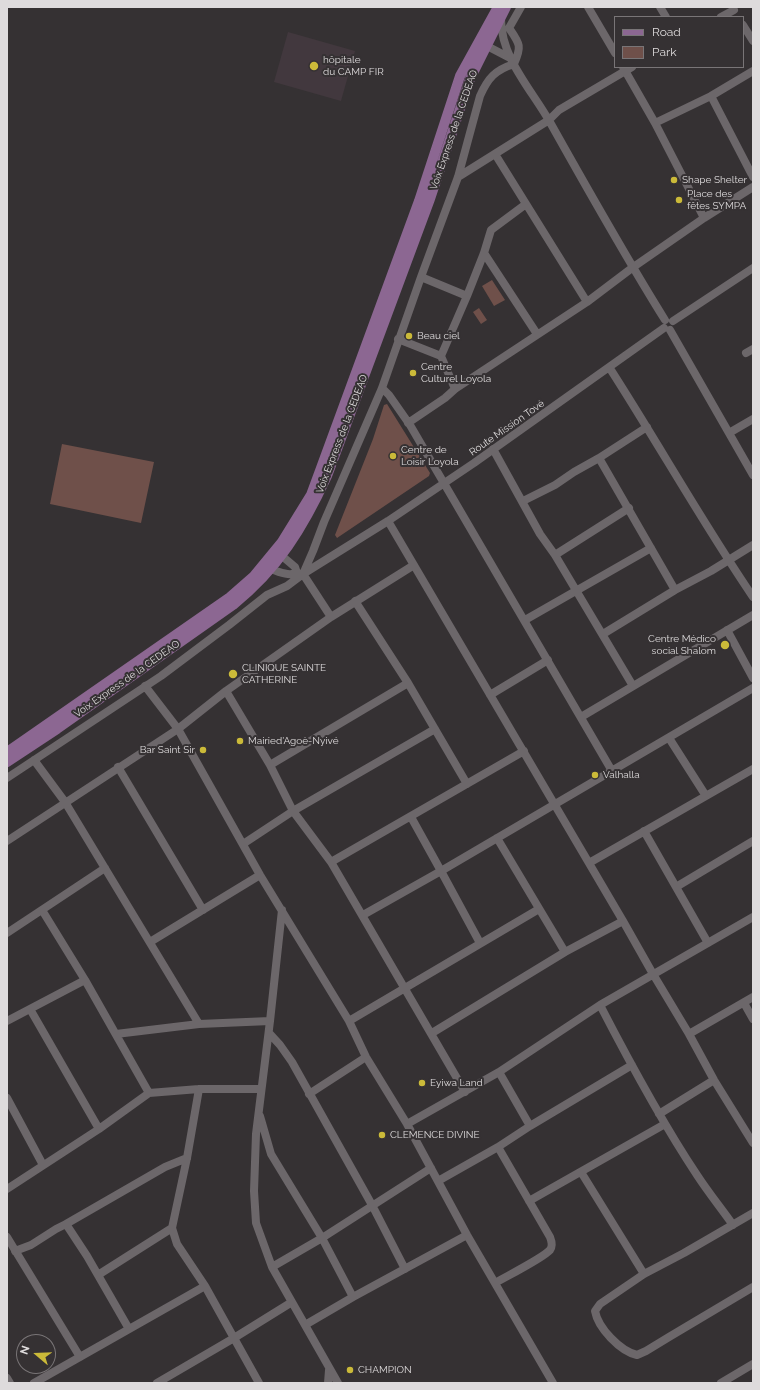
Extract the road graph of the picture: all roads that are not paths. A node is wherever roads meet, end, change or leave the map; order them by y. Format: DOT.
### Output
graph roads {
  1 [pos="498,7"];
  2 [pos="506,7"];
  3 [pos="521,7"];
  4 [pos="588,7"];
  5 [pos="660,7"];
  6 [pos="735,11"];
  7 [pos="665,16"];
  8 [pos="723,16"];
  9 [pos="501,19"];
  10 [pos="744,27"];
  11 [pos="491,28"];
  12 [pos="753,41"];
  13 [pos="487,46"];
  14 [pos="614,51"];
  15 [pos="512,61"];
  16 [pos="627,68"];
  17 [pos="753,71"];
  18 [pos="465,78"];
  19 [pos="710,96"];
  20 [pos="549,120"];
  21 [pos="655,123"];
  22 [pos="495,154"];
  23 [pos="458,177"];
  24 [pos="753,177"];
  25 [pos="753,187"];
  26 [pos="526,204"];
  27 [pos="704,218"];
  28 [pos="484,253"];
  29 [pos="632,268"];
  30 [pos="753,268"];
  31 [pos="421,277"];
  32 [pos="467,296"];
  33 [pos="587,302"];
  34 [pos="666,326"];
  35 [pos="537,334"];
  36 [pos="398,339"];
  37 [pos="441,356"];
  38 [pos="609,367"];
  39 [pos="382,388"];
  40 [pos="455,389"];
  41 [pos="753,419"];
  42 [pos="408,423"];
  43 [pos="647,426"];
  44 [pos="729,433"];
  45 [pos="494,450"];
  46 [pos="599,458"];
  47 [pos="753,475"];
  48 [pos="443,484"];
  49 [pos="523,501"];
  50 [pos="629,508"];
  51 [pos="388,521"];
  52 [pos="753,545"];
  53 [pos="651,548"];
  54 [pos="555,554"];
  55 [pos="282,556"];
  56 [pos="728,561"];
  57 [pos="414,565"];
  58 [pos="267,567"];
  59 [pos="300,573"];
  60 [pos="578,590"];
  61 [pos="675,590"];
  62 [pos="753,597"];
  63 [pos="356,601"];
  64 [pos="753,615"];
  65 [pos="331,617"];
  66 [pos="525,620"];
  67 [pos="727,630"];
  68 [pos="603,634"];
  69 [pos="548,660"];
  70 [pos="753,678"];
  71 [pos="408,683"];
  72 [pos="146,686"];
  73 [pos="633,686"];
  74 [pos="753,688"];
  75 [pos="226,691"];
  76 [pos="490,695"];
  77 [pos="89,701"];
  78 [pos="581,717"];
  79 [pos="178,729"];
  80 [pos="435,729"];
  81 [pos="669,738"];
  82 [pos="7,752"];
  83 [pos="524,752"];
  84 [pos="34,760"];
  85 [pos="7,762"];
  86 [pos="270,764"];
  87 [pos="118,767"];
  88 [pos="753,769"];
  89 [pos="612,771"];
  90 [pos="7,778"];
  91 [pos="467,784"];
  92 [pos="706,796"];
  93 [pos="65,802"];
  94 [pos="555,804"];
  95 [pos="293,811"];
  96 [pos="411,817"];
  97 [pos="644,832"];
  98 [pos="497,838"];
  99 [pos="7,841"];
  100 [pos="753,841"];
  101 [pos="243,844"];
  102 [pos="331,862"];
  103 [pos="590,863"];
  104 [pos="105,868"];
  105 [pos="442,871"];
  106 [pos="260,875"];
  107 [pos="676,887"];
  108 [pos="539,909"];
  109 [pos="42,910"];
  110 [pos="203,910"];
  111 [pos="282,910"];
  112 [pos="363,915"];
  113 [pos="753,917"];
  114 [pos="623,921"];
  115 [pos="7,933"];
  116 [pos="150,942"];
  117 [pos="708,943"];
  118 [pos="480,944"];
  119 [pos="565,952"];
  120 [pos="653,974"];
  121 [pos="85,980"];
  122 [pos="406,988"];
  123 [pos="753,997"];
  124 [pos="744,1003"];
  125 [pos="600,1005"];
  126 [pos="30,1010"];
  127 [pos="753,1019"];
  128 [pos="7,1021"];
  129 [pos="270,1021"];
  130 [pos="349,1021"];
  131 [pos="199,1024"];
  132 [pos="269,1033"];
  133 [pos="432,1033"];
  134 [pos="116,1034"];
  135 [pos="689,1034"];
  136 [pos="366,1057"];
  137 [pos="632,1066"];
  138 [pos="499,1072"];
  139 [pos="714,1080"];
  140 [pos="200,1089"];
  141 [pos="261,1089"];
  142 [pos="465,1092"];
  143 [pos="149,1093"];
  144 [pos="309,1094"];
  145 [pos="8,1103"];
  146 [pos="259,1112"];
  147 [pos="660,1114"];
  148 [pos="407,1124"];
  149 [pos="666,1124"];
  150 [pos="530,1126"];
  151 [pos="99,1129"];
  152 [pos="752,1140"];
  153 [pos="256,1147"];
  154 [pos="268,1147"];
  155 [pos="498,1147"];
  156 [pos="187,1158"];
  157 [pos="43,1165"];
  158 [pos="431,1168"];
  159 [pos="581,1172"];
  160 [pos="438,1181"];
  161 [pos="7,1189"];
  162 [pos="529,1201"];
  163 [pos="372,1205"];
  164 [pos="753,1213"];
  165 [pos="66,1224"];
  166 [pos="733,1225"];
  167 [pos="172,1228"];
  168 [pos="467,1235"];
  169 [pos="7,1237"];
  170 [pos="322,1238"];
  171 [pos="15,1251"];
  172 [pos="272,1267"];
  173 [pos="405,1269"];
  174 [pos="644,1274"];
  175 [pos="98,1275"];
  176 [pos="495,1283"];
  177 [pos="205,1286"];
  178 [pos="753,1288"];
  179 [pos="353,1297"];
  180 [pos="292,1302"];
  181 [pos="305,1325"];
  182 [pos="129,1329"];
  183 [pos="234,1338"];
  184 [pos="80,1357"];
  185 [pos="753,1364"];
  186 [pos="329,1370"];
  187 [pos="7,1378"];
  188 [pos="10,1383"];
  189 [pos="34,1383"];
  190 [pos="157,1383"];
  191 [pos="259,1383"];
  192 [pos="328,1383"];
  193 [pos="338,1383"];
  194 [pos="553,1383"];
  195 [pos="721,1383"];
  1 -- 11 [label="main road"];
  2 -- 9 [label="main road, Voix Express de la CEDEAO"];
  3 -- 15 [label="street"];
  4 -- 14 [label="street"];
  5 -- 7 [label="street"];
  6 -- 8 [label="street"];
  9 -- 11 [label="main road, Voix Express de la CEDEAO"];
  9 -- 15 [label="street"];
  10 -- 12 [label="street"];
  11 -- 13 [label="main road, Voix Express de la CEDEAO"];
  11 -- 18 [label="main road"];
  13 -- 15 [label="street"];
  13 -- 18 [label="main road, Voix Express de la CEDEAO"];
  15 -- 20 [label="street"];
  15 -- 23 [label="street"];
  16 -- 20 [label="street"];
  16 -- 21 [label="street"];
  17 -- 19 [label="street"];
  18 -- 55 [label="main road, Voix Express de la CEDEAO"];
  18 -- 58 [label="main road"];
  19 -- 21 [label="street"];
  19 -- 24 [label="street"];
  20 -- 22 [label="street"];
  20 -- 29 [label="street"];
  21 -- 27 [label="street"];
  22 -- 23 [label="street"];
  22 -- 26 [label="street"];
  23 -- 31 [label="street"];
  25 -- 27 [label="street"];
  26 -- 28 [label="street"];
  26 -- 33 [label="street"];
  27 -- 29 [label="street"];
  28 -- 32 [label="street"];
  28 -- 35 [label="street"];
  29 -- 33 [label="street"];
  29 -- 34 [label="street"];
  30 -- 34 [label="street"];
  31 -- 32 [label="street"];
  31 -- 36 [label="street"];
  32 -- 37 [label="street"];
  33 -- 35 [label="street"];
  34 -- 38 [label="street, Route Mission Tové"];
  34 -- 44 [label="street"];
  35 -- 40 [label="street"];
  36 -- 37 [label="street"];
  36 -- 39 [label="street"];
  37 -- 40 [label="street"];
  38 -- 43 [label="street"];
  38 -- 45 [label="street, Route Mission Tové"];
  39 -- 42 [label="street"];
  39 -- 59 [label="street"];
  40 -- 42 [label="street"];
  41 -- 44 [label="street"];
  42 -- 48 [label="street"];
  43 -- 46 [label="street"];
  43 -- 56 [label="street"];
  44 -- 47 [label="street"];
  45 -- 48 [label="street, Route Mission Tové"];
  45 -- 49 [label="street"];
  46 -- 49 [label="street"];
  46 -- 50 [label="street"];
  48 -- 51 [label="street, Route Mission Tové"];
  48 -- 66 [label="street"];
  49 -- 54 [label="street"];
  50 -- 53 [label="street"];
  50 -- 54 [label="street"];
  51 -- 57 [label="street"];
  51 -- 59 [label="street, Route Mission Tové"];
  52 -- 56 [label="street"];
  53 -- 60 [label="street"];
  53 -- 61 [label="street"];
  54 -- 60 [label="street"];
  55 -- 58 [label="main road, Voix Express de la CEDEAO"];
  55 -- 59 [label="street"];
  56 -- 61 [label="street"];
  56 -- 62 [label="street"];
  57 -- 63 [label="street"];
  57 -- 76 [label="street"];
  58 -- 59 [label="street"];
  58 -- 77 [label="main road"];
  59 -- 65 [label="street"];
  59 -- 72 [label="street, Route Mission Tové"];
  60 -- 66 [label="street"];
  60 -- 68 [label="street"];
  61 -- 68 [label="street"];
  63 -- 65 [label="street"];
  63 -- 71 [label="street"];
  64 -- 67 [label="street"];
  65 -- 75 [label="street"];
  66 -- 69 [label="street"];
  67 -- 70 [label="street"];
  67 -- 73 [label="street"];
  68 -- 73 [label="street"];
  69 -- 76 [label="street"];
  69 -- 78 [label="street"];
  71 -- 80 [label="street"];
  71 -- 86 [label="street"];
  72 -- 79 [label="street"];
  72 -- 84 [label="street, Route Mission Tové"];
  73 -- 78 [label="street"];
  74 -- 81 [label="street"];
  75 -- 79 [label="street"];
  75 -- 86 [label="street"];
  76 -- 83 [label="street"];
  77 -- 82 [label="main road"];
  77 -- 85 [label="main road, Voix Express de la CEDEAO"];
  78 -- 89 [label="street"];
  79 -- 87 [label="street"];
  79 -- 101 [label="street"];
  80 -- 91 [label="street"];
  80 -- 95 [label="street"];
  81 -- 89 [label="street"];
  81 -- 92 [label="street"];
  83 -- 91 [label="street"];
  83 -- 94 [label="street"];
  84 -- 90 [label="street, Route Mission Tové"];
  84 -- 93 [label="street"];
  86 -- 95 [label="street"];
  87 -- 93 [label="street"];
  87 -- 110 [label="street"];
  88 -- 92 [label="street"];
  89 -- 94 [label="street"];
  91 -- 96 [label="street"];
  92 -- 97 [label="street"];
  93 -- 99 [label="street"];
  93 -- 104 [label="street"];
  94 -- 98 [label="street"];
  94 -- 103 [label="street"];
  95 -- 101 [label="street"];
  95 -- 102 [label="street"];
  96 -- 102 [label="street"];
  96 -- 105 [label="street"];
  97 -- 103 [label="street"];
  97 -- 107 [label="street"];
  98 -- 105 [label="street"];
  98 -- 108 [label="street"];
  100 -- 107 [label="street"];
  101 -- 106 [label="street"];
  102 -- 112 [label="street"];
  103 -- 114 [label="street"];
  104 -- 109 [label="street"];
  104 -- 116 [label="street"];
  105 -- 112 [label="street"];
  105 -- 118 [label="street"];
  106 -- 110 [label="street"];
  106 -- 111 [label="street"];
  107 -- 117 [label="street"];
  108 -- 118 [label="street"];
  108 -- 119 [label="street"];
  109 -- 115 [label="street"];
  109 -- 121 [label="street"];
  110 -- 116 [label="street"];
  111 -- 129 [label="street"];
  111 -- 130 [label="street"];
  112 -- 122 [label="street"];
  113 -- 117 [label="street"];
  114 -- 119 [label="street"];
  114 -- 120 [label="street"];
  116 -- 131 [label="street"];
  117 -- 120 [label="street"];
  118 -- 122 [label="street"];
  119 -- 133 [label="street"];
  120 -- 125 [label="street"];
  120 -- 135 [label="street"];
  121 -- 126 [label="street"];
  121 -- 134 [label="street"];
  122 -- 130 [label="street"];
  122 -- 133 [label="street"];
  123 -- 124 [label="street"];
  124 -- 127 [label="street"];
  124 -- 135 [label="street"];
  125 -- 137 [label="street"];
  125 -- 138 [label="street"];
  126 -- 128 [label="street"];
  126 -- 151 [label="street"];
  129 -- 131 [label="street"];
  129 -- 132 [label="street"];
  130 -- 136 [label="street"];
  131 -- 134 [label="street"];
  132 -- 141 [label="street"];
  132 -- 144 [label="street"];
  133 -- 142 [label="street"];
  134 -- 143 [label="street"];
  135 -- 139 [label="street"];
  136 -- 144 [label="street"];
  136 -- 148 [label="street"];
  137 -- 147 [label="street"];
  137 -- 150 [label="street"];
  138 -- 142 [label="street"];
  138 -- 150 [label="street"];
  139 -- 147 [label="street"];
  139 -- 152 [label="street"];
  140 -- 141 [label="street"];
  140 -- 143 [label="street"];
  140 -- 156 [label="street"];
  141 -- 146 [label="street"];
  142 -- 148 [label="street"];
  143 -- 151 [label="street"];
  144 -- 163 [label="street"];
  145 -- 157 [label="street"];
  146 -- 153 [label="street"];
  146 -- 154 [label="street"];
  147 -- 149 [label="street"];
  148 -- 158 [label="street"];
  149 -- 159 [label="street"];
  149 -- 166 [label="street"];
  150 -- 155 [label="street"];
  151 -- 157 [label="street"];
  153 -- 154 [label="street"];
  153 -- 172 [label="street"];
  154 -- 170 [label="street"];
  155 -- 160 [label="street"];
  155 -- 162 [label="street"];
  156 -- 165 [label="street"];
  156 -- 167 [label="street"];
  157 -- 161 [label="street"];
  158 -- 160 [label="street"];
  158 -- 163 [label="street"];
  159 -- 162 [label="street"];
  159 -- 174 [label="street"];
  160 -- 168 [label="street"];
  162 -- 176 [label="street"];
  163 -- 170 [label="street"];
  163 -- 173 [label="street"];
  164 -- 166 [label="street"];
  165 -- 171 [label="street"];
  165 -- 175 [label="street"];
  166 -- 174 [label="street"];
  167 -- 175 [label="street"];
  167 -- 177 [label="street"];
  168 -- 173 [label="street"];
  168 -- 176 [label="street"];
  169 -- 171 [label="street"];
  170 -- 172 [label="street"];
  170 -- 179 [label="street"];
  171 -- 184 [label="street"];
  172 -- 180 [label="street"];
  173 -- 179 [label="street"];
  174 -- 178 [label="street"];
  175 -- 182 [label="street"];
  176 -- 194 [label="street"];
  177 -- 182 [label="street"];
  177 -- 183 [label="street"];
  179 -- 181 [label="street"];
  180 -- 181 [label="street"];
  180 -- 183 [label="street"];
  181 -- 186 [label="street"];
  182 -- 184 [label="street"];
  183 -- 190 [label="street"];
  183 -- 191 [label="street"];
  184 -- 189 [label="street"];
  185 -- 195 [label="street"];
  186 -- 192 [label="street"];
  186 -- 193 [label="street"];
  187 -- 188 [label="street"];
}
